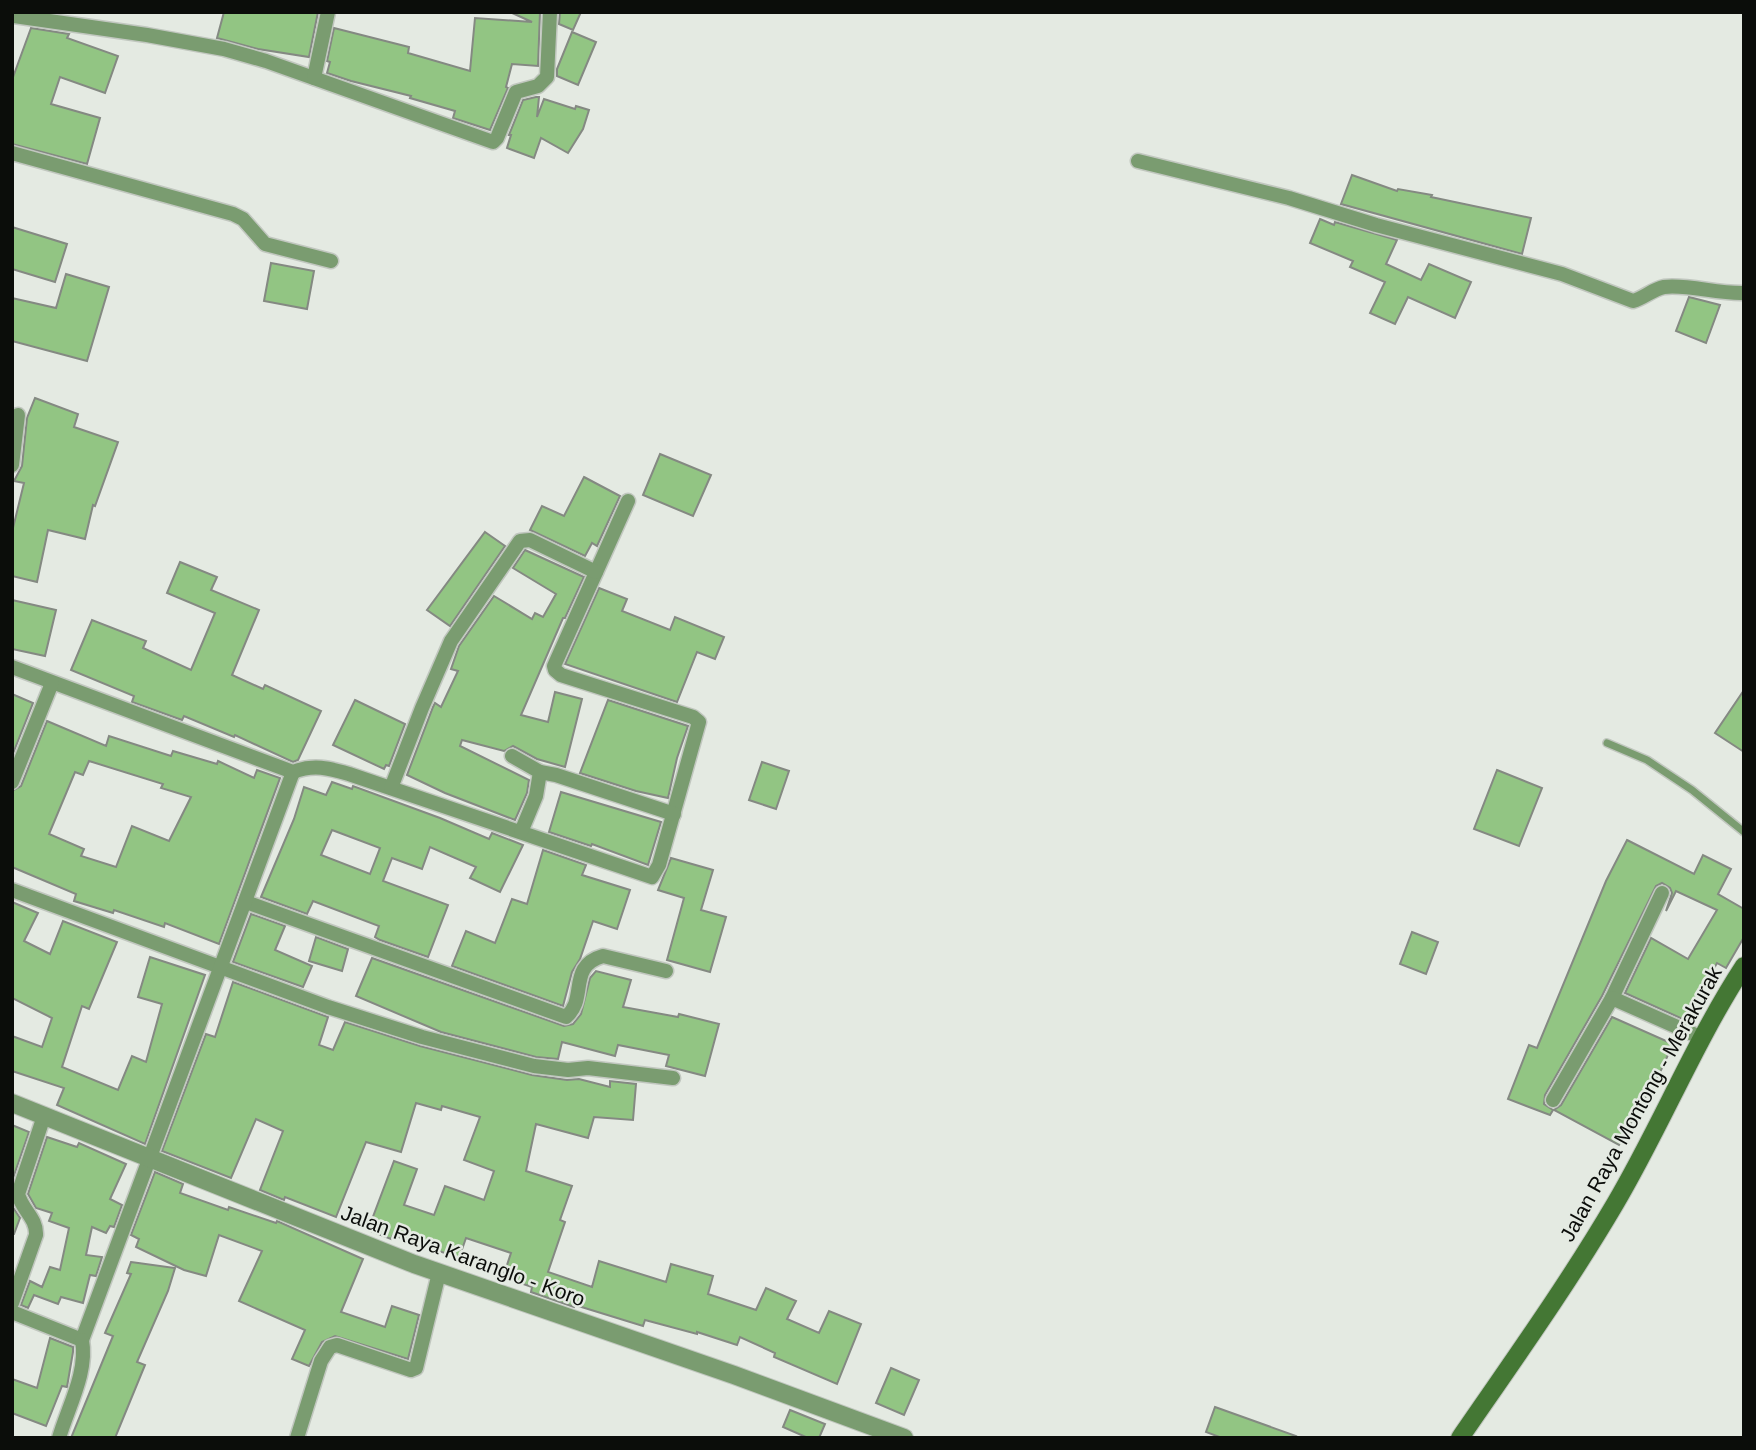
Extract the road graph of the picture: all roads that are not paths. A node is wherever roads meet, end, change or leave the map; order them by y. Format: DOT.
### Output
graph roads {
  1 [pos="327,12"];
  2 [pos="550,12"];
  3 [pos="14,16"];
  4 [pos="314,78"];
  5 [pos="12,153"];
  6 [pos="1138,161"];
  7 [pos="331,261"];
  8 [pos="1744,293"];
  9 [pos="18,415"];
  10 [pos="12,465"];
  11 [pos="628,500"];
  12 [pos="596,572"];
  13 [pos="12,667"];
  14 [pos="52,683"];
  15 [pos="1607,743"];
  16 [pos="512,756"];
  17 [pos="293,772"];
  18 [pos="540,772"];
  19 [pos="12,782"];
  20 [pos="391,788"];
  21 [pos="674,814"];
  22 [pos="521,832"];
  23 [pos="1744,832"];
  24 [pos="12,890"];
  25 [pos="1662,894"];
  26 [pos="246,902"];
  27 [pos="1744,966"];
  28 [pos="220,967"];
  29 [pos="666,971"];
  30 [pos="1612,998"];
  31 [pos="1702,1038"];
  32 [pos="673,1078"];
  33 [pos="1553,1100"];
  34 [pos="12,1103"];
  35 [pos="44,1116"];
  36 [pos="151,1157"];
  37 [pos="439,1273"];
  38 [pos="12,1303"];
  39 [pos="12,1312"];
  40 [pos="82,1340"];
  41 [pos="59,1438"];
  42 [pos="297,1438"];
  43 [pos="904,1438"];
  44 [pos="1460,1438"];
  1 -- 4 [label="street"];
  2 -- 4 [label="street"];
  3 -- 4 [label="street"];
  5 -- 7 [label="street"];
  6 -- 8 [label="street"];
  9 -- 10 [label="street"];
  11 -- 12 [label="street"];
  12 -- 20 [label="street"];
  12 -- 21 [label="street"];
  13 -- 14 [label="street"];
  14 -- 17 [label="street"];
  14 -- 19 [label="street"];
  15 -- 23 [label="lane"];
  16 -- 18 [label="street"];
  17 -- 20 [label="street"];
  17 -- 26 [label="street"];
  18 -- 21 [label="street"];
  18 -- 22 [label="street"];
  20 -- 22 [label="street"];
  21 -- 22 [label="street"];
  24 -- 28 [label="street"];
  25 -- 30 [label="street"];
  26 -- 28 [label="street"];
  26 -- 29 [label="street"];
  27 -- 31 [label="main road, Jalan Raya Montong - Merakurak"];
  28 -- 32 [label="street"];
  28 -- 36 [label="street"];
  30 -- 31 [label="street"];
  30 -- 33 [label="street"];
  31 -- 44 [label="main road, Jalan Raya Montong - Merakurak"];
  34 -- 35 [label="street, Jalan Raya Karanglo - Koro"];
  35 -- 36 [label="street, Jalan Raya Karanglo - Koro"];
  35 -- 38 [label="street"];
  36 -- 37 [label="street, Jalan Raya Karanglo - Koro"];
  36 -- 40 [label="street"];
  37 -- 42 [label="street"];
  37 -- 43 [label="street, Jalan Raya Karanglo - Koro"];
  39 -- 40 [label="street"];
  40 -- 41 [label="street"];
}
